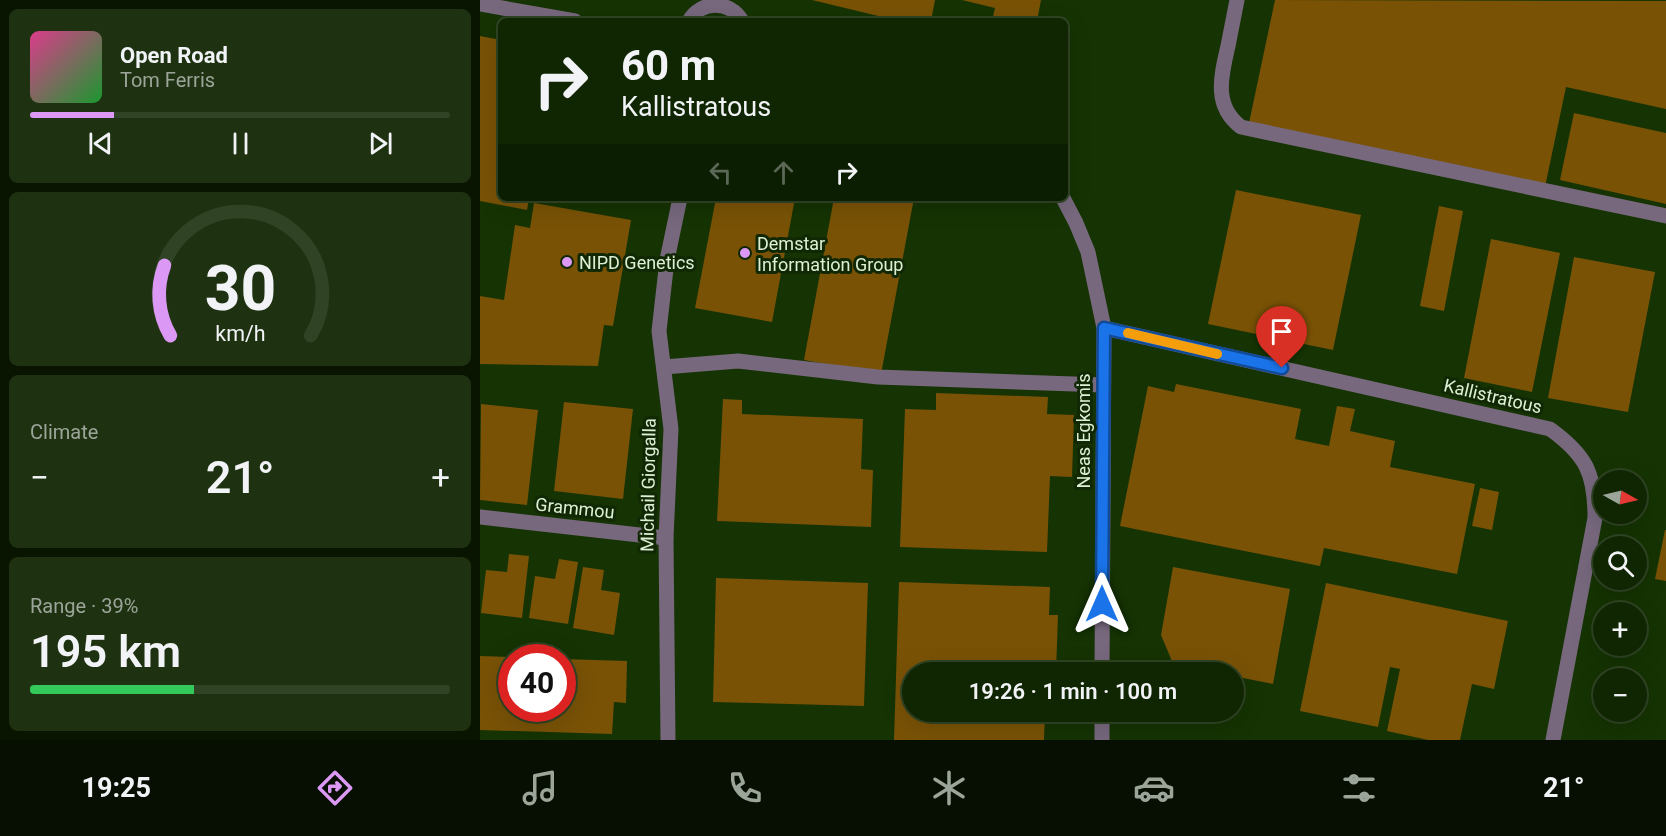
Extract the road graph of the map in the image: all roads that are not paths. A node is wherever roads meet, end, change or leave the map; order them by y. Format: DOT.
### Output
graph roads {
  1 [pos="1237,0"];
  2 [pos="480,4"];
  3 [pos="732,4"];
  4 [pos="558,18"];
  5 [pos="692,18"];
  6 [pos="740,18"];
  7 [pos="679,201"];
  8 [pos="1065,201"];
  9 [pos="1666,216"];
  10 [pos="1104,328"];
  11 [pos="664,367"];
  12 [pos="1102,385"];
  13 [pos="480,517"];
  14 [pos="666,538"];
  15 [pos="1102,662"];
  16 [pos="1103,722"];
  17 [pos="668,740"];
  18 [pos="1104,740"];
  19 [pos="1553,740"];
  1 -- 9 [label="street"];
  2 -- 4 [label="street"];
  3 -- 5 [label="street"];
  3 -- 6 [label="street"];
  7 -- 11 [label="street, Michail Giorgalla"];
  8 -- 10 [label="street, Neas Egkomis"];
  10 -- 12 [label="street, Neas Egkomis"];
  10 -- 19 [label="street, Kallistratous"];
  11 -- 12 [label="street"];
  11 -- 14 [label="street, Michail Giorgalla"];
  12 -- 15 [label="street, Neas Egkomis"];
  13 -- 14 [label="street, Grammou"];
  14 -- 17 [label="street, Michail Giorgalla"];
  16 -- 18 [label="street"];
}
